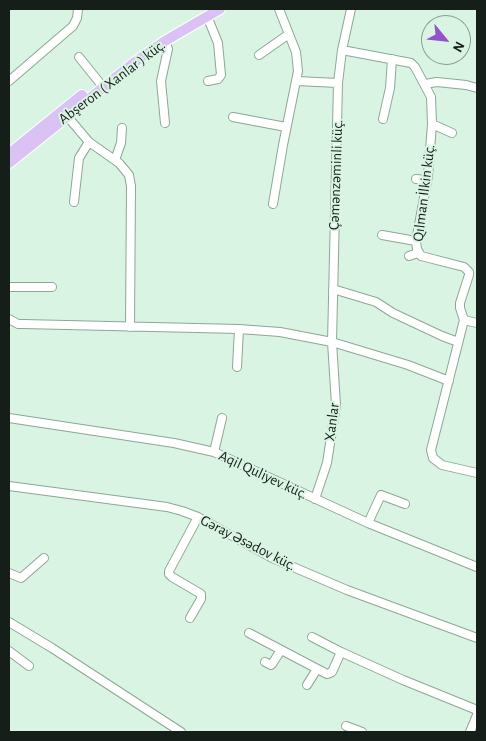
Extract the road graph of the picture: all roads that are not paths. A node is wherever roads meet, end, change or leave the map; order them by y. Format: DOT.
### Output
graph roads {
  1 [pos="78,9"];
  2 [pos="220,9"];
  3 [pos="279,9"];
  4 [pos="351,9"];
  5 [pos="206,13"];
  6 [pos="289,34"];
  7 [pos="165,41"];
  8 [pos="342,50"];
  9 [pos="259,55"];
  10 [pos="79,57"];
  11 [pos="392,59"];
  12 [pos="297,80"];
  13 [pos="9,81"];
  14 [pos="208,81"];
  15 [pos="99,82"];
  16 [pos="338,83"];
  17 [pos="425,84"];
  18 [pos="477,88"];
  19 [pos="65,113"];
  20 [pos="233,117"];
  21 [pos="383,119"];
  22 [pos="165,123"];
  23 [pos="432,124"];
  24 [pos="286,127"];
  25 [pos="122,128"];
  26 [pos="452,133"];
  27 [pos="88,142"];
  28 [pos="9,154"];
  29 [pos="114,160"];
  30 [pos="9,164"];
  31 [pos="416,179"];
  32 [pos="427,180"];
  33 [pos="74,202"];
  34 [pos="273,204"];
  35 [pos="382,235"];
  36 [pos="416,241"];
  37 [pos="418,253"];
  38 [pos="409,256"];
  39 [pos="9,287"];
  40 [pos="52,287"];
  41 [pos="333,289"];
  42 [pos="9,319"];
  43 [pos="464,320"];
  44 [pos="477,324"];
  45 [pos="130,327"];
  46 [pos="239,329"];
  47 [pos="332,342"];
  48 [pos="458,342"];
  49 [pos="236,367"];
  50 [pos="448,381"];
  51 [pos="9,418"];
  52 [pos="222,418"];
  53 [pos="214,452"];
  54 [pos="477,473"];
  55 [pos="9,486"];
  56 [pos="315,499"];
  57 [pos="405,504"];
  58 [pos="198,517"];
  59 [pos="368,523"];
  60 [pos="44,558"];
  61 [pos="477,567"];
  62 [pos="9,573"];
  63 [pos="190,618"];
  64 [pos="9,622"];
  65 [pos="250,633"];
  66 [pos="312,637"];
  67 [pos="477,638"];
  68 [pos="281,650"];
  69 [pos="9,651"];
  70 [pos="341,652"];
  71 [pos="265,662"];
  72 [pos="29,666"];
  73 [pos="317,669"];
  74 [pos="307,685"];
  75 [pos="477,710"];
  76 [pos="477,715"];
  77 [pos="346,726"];
  78 [pos="180,732"];
  79 [pos="362,732"];
  80 [pos="470,732"];
  1 -- 13 [label="street"];
  2 -- 5 [label="main road, Abşeron ( Xanlar ) küç."];
  3 -- 6 [label="street"];
  4 -- 8 [label="street, Çəmənzəminli küç."];
  5 -- 7 [label="main road, Abşeron ( Xanlar ) küç."];
  5 -- 14 [label="street"];
  5 -- 15 [label="main road"];
  6 -- 9 [label="street"];
  6 -- 12 [label="street"];
  7 -- 19 [label="main road, Abşeron ( Xanlar ) küç."];
  7 -- 22 [label="street"];
  8 -- 11 [label="street, Qılman İlkin küç."];
  8 -- 16 [label="street, Çəmənzəminli küç."];
  10 -- 15 [label="street"];
  11 -- 17 [label="street, Qılman İlkin küç."];
  11 -- 21 [label="street"];
  12 -- 16 [label="street"];
  12 -- 24 [label="street"];
  15 -- 19 [label="main road"];
  16 -- 41 [label="street, Çəmənzəminli küç."];
  17 -- 18 [label="street"];
  17 -- 23 [label="street, Qılman İlkin küç."];
  19 -- 27 [label="street"];
  19 -- 28 [label="main road"];
  19 -- 30 [label="main road, Abşeron ( Xanlar ) küç."];
  20 -- 24 [label="street"];
  23 -- 26 [label="street"];
  23 -- 32 [label="street, Qılman İlkin küç."];
  24 -- 34 [label="street"];
  25 -- 29 [label="street"];
  27 -- 29 [label="street"];
  27 -- 33 [label="street"];
  29 -- 45 [label="street"];
  31 -- 32 [label="street"];
  32 -- 36 [label="street, Qılman İlkin küç."];
  35 -- 36 [label="street"];
  36 -- 37 [label="street, Qılman İlkin küç."];
  37 -- 38 [label="street"];
  37 -- 43 [label="street, Qılman İlkin küç."];
  39 -- 40 [label="street"];
  41 -- 47 [label="street, Çəmənzəminli küç."];
  41 -- 48 [label="street"];
  42 -- 45 [label="street"];
  43 -- 44 [label="street"];
  43 -- 48 [label="street, Qılman İlkin küç."];
  45 -- 46 [label="street"];
  46 -- 47 [label="street"];
  46 -- 49 [label="street"];
  47 -- 50 [label="street"];
  47 -- 56 [label="street, Xanlar"];
  48 -- 50 [label="street, Qılman İlkin küç."];
  50 -- 54 [label="street, Qılman İlkin küç."];
  51 -- 53 [label="street, Aqil Quliyev küç."];
  52 -- 53 [label="street"];
  53 -- 56 [label="street, Aqil Quliyev küç."];
  55 -- 58 [label="street, Gəray Əsədov küç."];
  56 -- 59 [label="street, Aqil Quliyev küç."];
  57 -- 59 [label="street"];
  58 -- 63 [label="street"];
  58 -- 67 [label="street, Gəray Əsədov küç."];
  59 -- 61 [label="street, Aqil Quliyev küç."];
  60 -- 62 [label="street"];
  64 -- 78 [label="street"];
  65 -- 68 [label="street"];
  66 -- 70 [label="street"];
  68 -- 71 [label="street"];
  68 -- 73 [label="street"];
  69 -- 72 [label="street"];
  70 -- 73 [label="street"];
  70 -- 75 [label="street"];
  73 -- 74 [label="street"];
  76 -- 80 [label="street"];
  77 -- 79 [label="street"];
}
